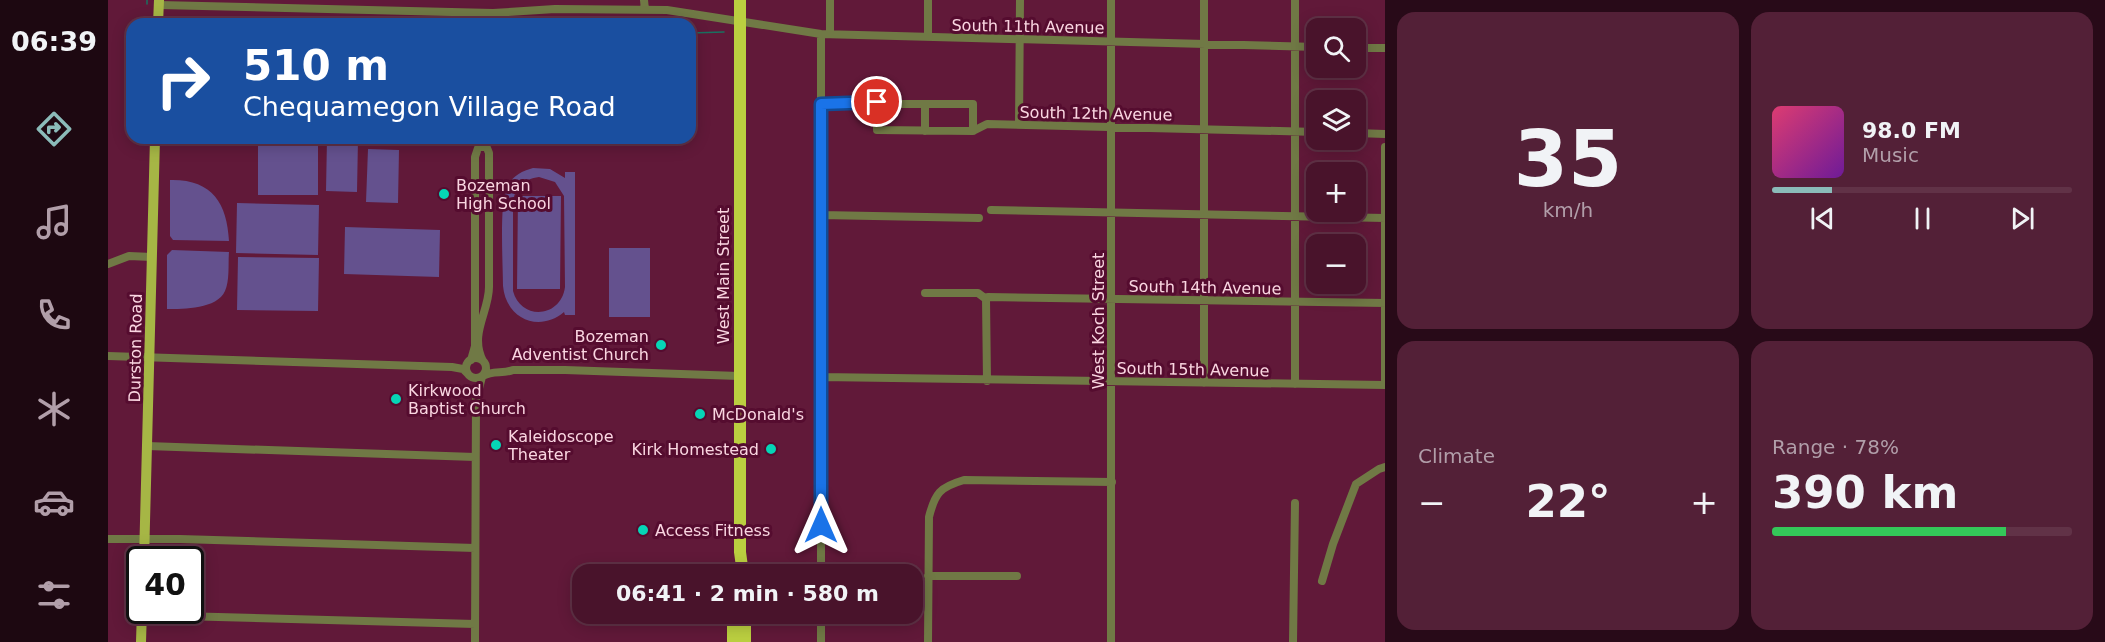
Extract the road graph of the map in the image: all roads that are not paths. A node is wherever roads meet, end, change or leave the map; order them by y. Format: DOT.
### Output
graph roads {
  1 [pos="399,0"];
  2 [pos="644,0"];
  3 [pos="740,0"];
  4 [pos="830,0"];
  5 [pos="928,0"];
  6 [pos="1020,0"];
  7 [pos="1111,0"];
  8 [pos="1204,0"];
  9 [pos="1295,0"];
  10 [pos="159,2"];
  11 [pos="555,4"];
  12 [pos="645,9"];
  13 [pos="399,10"];
  14 [pos="158,18"];
  15 [pos="740,21"];
  16 [pos="821,34"];
  17 [pos="830,34"];
  18 [pos="928,38"];
  19 [pos="1019,39"];
  20 [pos="1111,42"];
  21 [pos="1204,43"];
  22 [pos="1295,46"];
  23 [pos="1306,46"];
  24 [pos="1366,48"];
  25 [pos="1385,48"];
  26 [pos="877,102"];
  27 [pos="821,104"];
  28 [pos="925,104"];
  29 [pos="1019,125"];
  30 [pos="1111,127"];
  31 [pos="1204,129"];
  32 [pos="925,131"];
  33 [pos="973,131"];
  34 [pos="1295,131"];
  35 [pos="1306,132"];
  36 [pos="1366,133"];
  37 [pos="1385,134"];
  38 [pos="155,144"];
  39 [pos="1385,147"];
  40 [pos="992,210"];
  41 [pos="1111,212"];
  42 [pos="821,215"];
  43 [pos="1204,215"];
  44 [pos="1295,217"];
  45 [pos="979,218"];
  46 [pos="1385,218"];
  47 [pos="152,257"];
  48 [pos="108,264"];
  49 [pos="926,293"];
  50 [pos="988,297"];
  51 [pos="1111,298"];
  52 [pos="1204,300"];
  53 [pos="1295,302"];
  54 [pos="1385,303"];
  55 [pos="108,356"];
  56 [pos="149,356"];
  57 [pos="470,361"];
  58 [pos="484,362"];
  59 [pos="446,366"];
  60 [pos="513,370"];
  61 [pos="469,375"];
  62 [pos="482,376"];
  63 [pos="739,376"];
  64 [pos="821,377"];
  65 [pos="987,381"];
  66 [pos="1112,382"];
  67 [pos="1204,383"];
  68 [pos="1295,384"];
  69 [pos="1385,385"];
  70 [pos="476,399"];
  71 [pos="147,446"];
  72 [pos="475,457"];
  73 [pos="1385,467"];
  74 [pos="1112,482"];
  75 [pos="1295,503"];
  76 [pos="144,538"];
  77 [pos="108,539"];
  78 [pos="144,546"];
  79 [pos="475,548"];
  80 [pos="740,552"];
  81 [pos="738,564"];
  82 [pos="742,564"];
  83 [pos="821,564"];
  84 [pos="928,576"];
  85 [pos="1017,576"];
  86 [pos="1322,582"];
  87 [pos="204,615"];
  88 [pos="142,624"];
  89 [pos="476,624"];
  90 [pos="733,624"];
  91 [pos="745,624"];
  92 [pos="821,624"];
  93 [pos="141,642"];
  94 [pos="475,642"];
  95 [pos="733,642"];
  96 [pos="745,642"];
  97 [pos="821,642"];
  98 [pos="928,642"];
  99 [pos="1111,642"];
  100 [pos="1293,642"];
  1 -- 13 [label="street"];
  2 -- 12 [label="street"];
  3 -- 15 [label="highway, West Main Street"];
  4 -- 17 [label="street"];
  5 -- 18 [label="street"];
  6 -- 19 [label="street"];
  7 -- 20 [label="street, West Koch Street"];
  8 -- 21 [label="street"];
  9 -- 22 [label="street"];
  10 -- 13 [label="street, South 11th Avenue"];
  10 -- 14 [label="main road"];
  11 -- 12 [label="street, South 11th Avenue"];
  11 -- 13 [label="street, South 11th Avenue"];
  12 -- 15 [label="street, South 11th Avenue"];
  15 -- 16 [label="street, South 11th Avenue"];
  15 -- 63 [label="highway, West Main Street"];
  16 -- 17 [label="street, South 11th Avenue"];
  16 -- 27 [label="street"];
  17 -- 18 [label="street, South 11th Avenue"];
  18 -- 19 [label="street, South 11th Avenue"];
  19 -- 20 [label="street, South 11th Avenue"];
  19 -- 29 [label="street"];
  20 -- 21 [label="street, South 11th Avenue"];
  20 -- 30 [label="street, West Koch Street"];
  21 -- 22 [label="street, South 11th Avenue"];
  21 -- 31 [label="street"];
  22 -- 23 [label="street, South 11th Avenue"];
  22 -- 34 [label="street"];
  24 -- 25 [label="street"];
  26 -- 27 [label="street"];
  26 -- 28 [label="street"];
  26 -- 32 [label="street, South 12th Avenue"];
  27 -- 42 [label="street"];
  28 -- 32 [label="street"];
  28 -- 33 [label="street"];
  29 -- 30 [label="street, South 12th Avenue"];
  29 -- 33 [label="street, South 12th Avenue"];
  30 -- 31 [label="street, South 12th Avenue"];
  30 -- 41 [label="street, West Koch Street"];
  31 -- 34 [label="street, South 12th Avenue"];
  31 -- 43 [label="street"];
  32 -- 33 [label="street, South 12th Avenue"];
  34 -- 35 [label="street, South 12th Avenue"];
  34 -- 44 [label="street"];
  36 -- 37 [label="street"];
  38 -- 47 [label="main road, Durston Road"];
  39 -- 46 [label="street"];
  40 -- 41 [label="street"];
  41 -- 43 [label="street"];
  41 -- 51 [label="street, West Koch Street"];
  42 -- 45 [label="street"];
  42 -- 64 [label="street"];
  43 -- 44 [label="street"];
  43 -- 52 [label="street"];
  44 -- 46 [label="street"];
  44 -- 53 [label="street"];
  46 -- 54 [label="street"];
  47 -- 48 [label="street"];
  47 -- 56 [label="main road, Durston Road"];
  49 -- 65 [label="street"];
  50 -- 51 [label="street, South 14th Avenue"];
  51 -- 52 [label="street, South 14th Avenue"];
  51 -- 66 [label="street, West Koch Street"];
  52 -- 53 [label="street, South 14th Avenue"];
  52 -- 67 [label="street"];
  53 -- 54 [label="street, South 14th Avenue"];
  53 -- 68 [label="street"];
  54 -- 69 [label="street"];
  55 -- 56 [label="street"];
  56 -- 59 [label="street"];
  56 -- 71 [label="main road, Durston Road"];
  57 -- 58 [label="street"];
  57 -- 58 [label="street"];
  57 -- 59 [label="street"];
  57 -- 61 [label="street"];
  58 -- 60 [label="street"];
  58 -- 62 [label="street"];
  59 -- 61 [label="street"];
  60 -- 62 [label="street"];
  60 -- 63 [label="street"];
  61 -- 62 [label="street"];
  61 -- 70 [label="street"];
  62 -- 70 [label="street"];
  63 -- 80 [label="highway, West Main Street"];
  64 -- 65 [label="street, South 15th Avenue"];
  64 -- 83 [label="street"];
  65 -- 66 [label="street, South 15th Avenue"];
  66 -- 67 [label="street, South 15th Avenue"];
  66 -- 74 [label="street, West Koch Street"];
  67 -- 68 [label="street, South 15th Avenue"];
  68 -- 69 [label="street, South 15th Avenue"];
  70 -- 72 [label="street"];
  71 -- 72 [label="street"];
  71 -- 76 [label="main road, Durston Road"];
  72 -- 79 [label="street"];
  73 -- 86 [label="street"];
  74 -- 84 [label="street"];
  74 -- 99 [label="street, West Koch Street"];
  75 -- 100 [label="street"];
  76 -- 77 [label="street"];
  76 -- 78 [label="main road, Durston Road"];
  76 -- 79 [label="street"];
  79 -- 89 [label="street"];
  80 -- 81 [label="highway, West Main Street"];
  80 -- 82 [label="highway, West Main Street"];
  84 -- 85 [label="street"];
  84 -- 98 [label="street"];
  87 -- 89 [label="street"];
  88 -- 93 [label="main road"];
  89 -- 94 [label="street"];
  90 -- 95 [label="highway"];
  91 -- 96 [label="highway"];
  92 -- 97 [label="street"];
}
